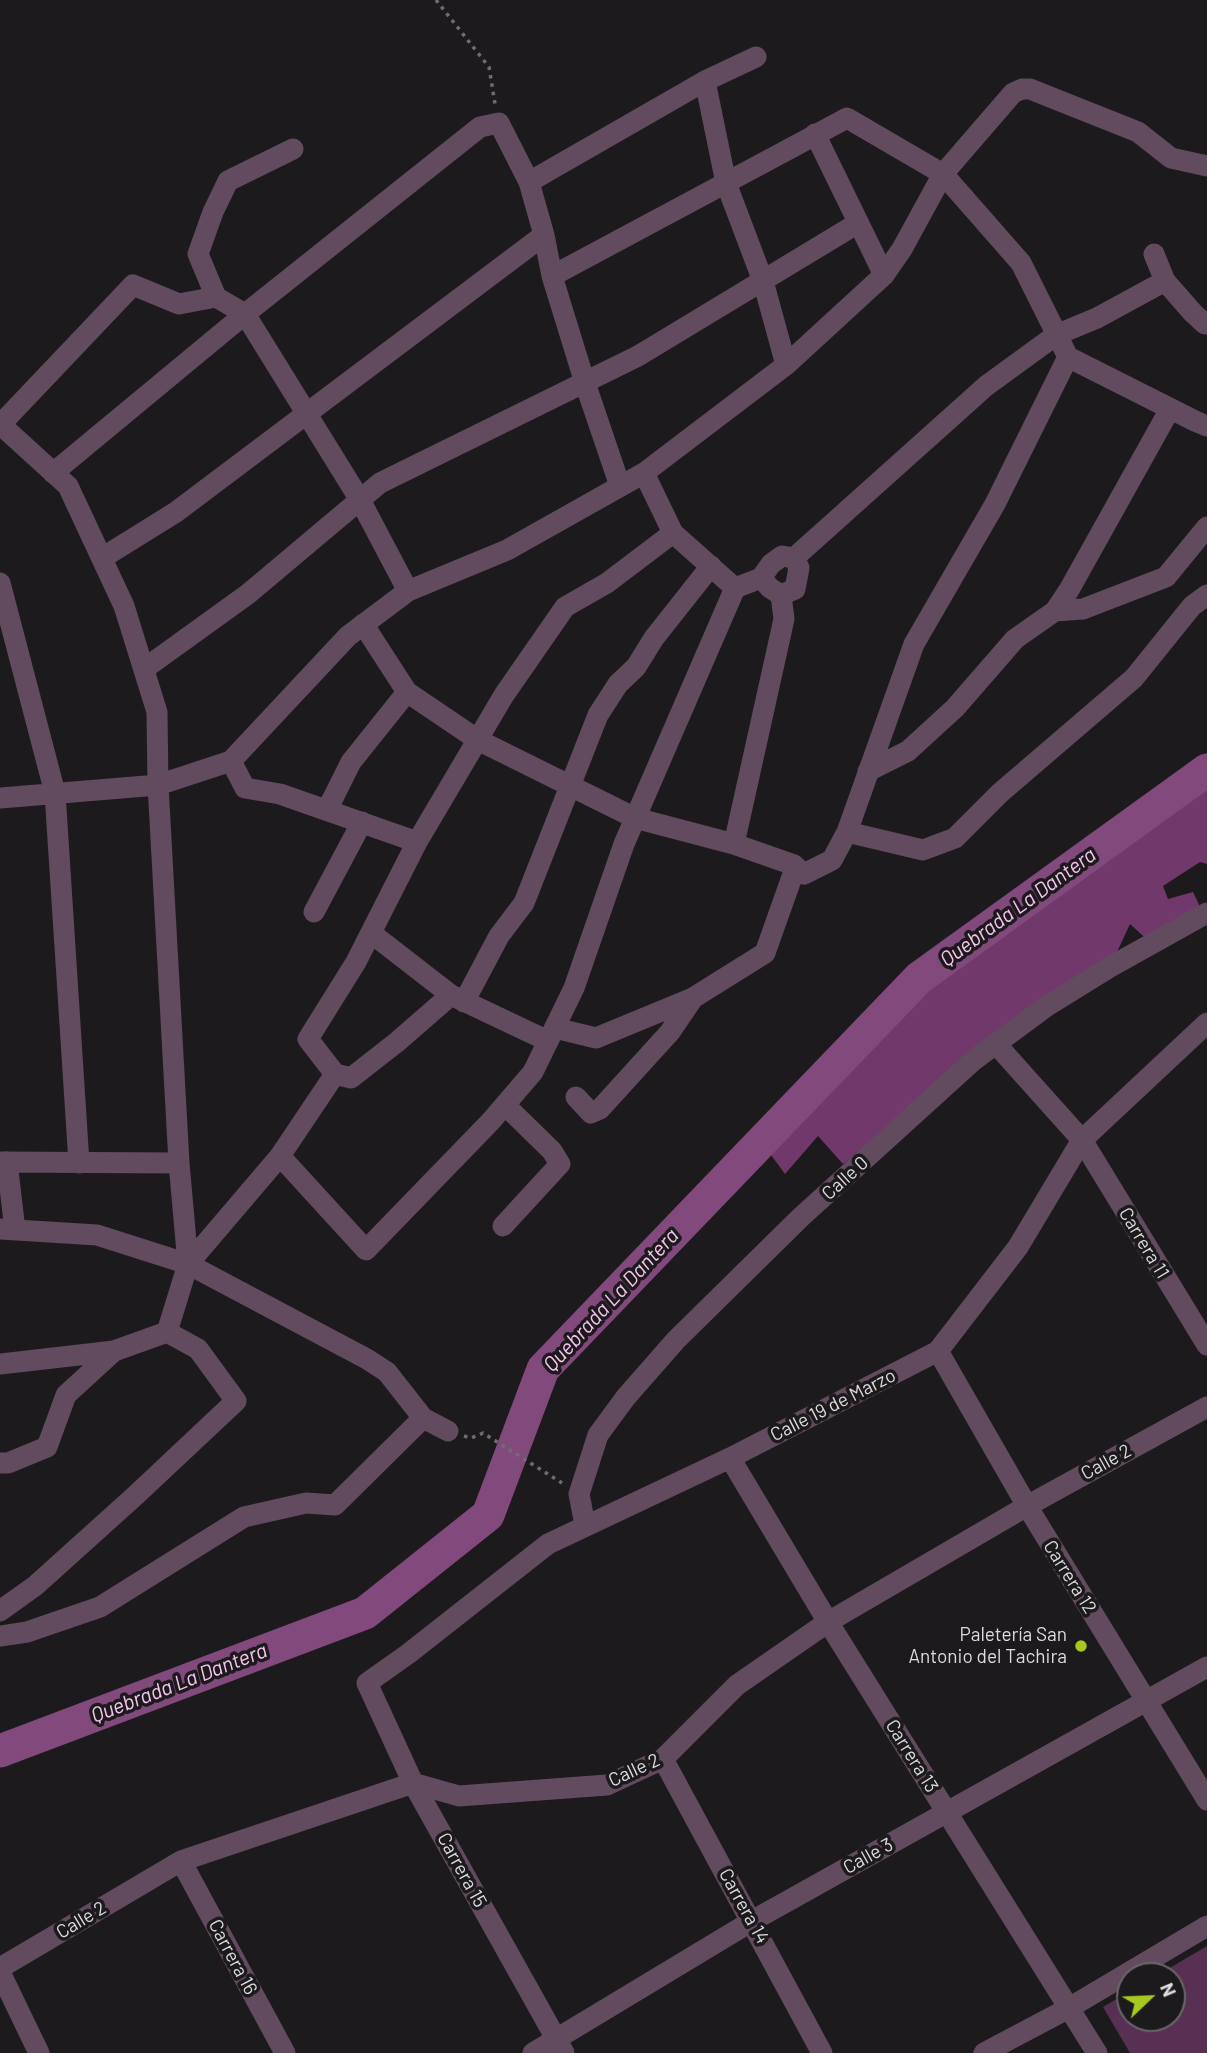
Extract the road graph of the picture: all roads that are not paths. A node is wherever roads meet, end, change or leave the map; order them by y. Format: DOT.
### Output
graph roads {
  1 [pos="756,57"];
  2 [pos="705,81"];
  3 [pos="815,134"];
  4 [pos="293,149"];
  5 [pos="1207,166"];
  6 [pos="943,174"];
  7 [pos="529,182"];
  8 [pos="726,183"];
  9 [pos="858,223"];
  10 [pos="544,235"];
  11 [pos="1154,254"];
  12 [pos="884,275"];
  13 [pos="552,276"];
  14 [pos="763,281"];
  15 [pos="1165,281"];
  16 [pos="216,297"];
  17 [pos="244,314"];
  18 [pos="1207,324"];
  19 [pos="1056,335"];
  20 [pos="1068,357"];
  21 [pos="786,365"];
  22 [pos="585,383"];
  23 [pos="1170,409"];
  24 [pos="306,414"];
  25 [pos="0,425"];
  26 [pos="1207,426"];
  27 [pos="644,472"];
  28 [pos="53,473"];
  29 [pos="620,486"];
  30 [pos="360,500"];
  31 [pos="1207,527"];
  32 [pos="673,533"];
  33 [pos="102,558"];
  34 [pos="794,558"];
  35 [pos="711,566"];
  36 [pos="761,578"];
  37 [pos="0,583"];
  38 [pos="735,588"];
  39 [pos="408,591"];
  40 [pos="781,595"];
  41 [pos="1207,595"];
  42 [pos="1055,611"];
  43 [pos="363,624"];
  44 [pos="144,669"];
  45 [pos="407,692"];
  46 [pos="478,740"];
  47 [pos="231,761"];
  48 [pos="868,771"];
  49 [pos="158,785"];
  50 [pos="571,786"];
  51 [pos="55,793"];
  52 [pos="0,798"];
  53 [pos="327,810"];
  54 [pos="635,818"];
  55 [pos="362,822"];
  56 [pos="847,832"];
  57 [pos="417,842"];
  58 [pos="734,844"];
  59 [pos="794,865"];
  60 [pos="314,912"];
  61 [pos="1207,912"];
  62 [pos="371,933"];
  63 [pos="693,998"];
  64 [pos="458,999"];
  65 [pos="1207,1023"];
  66 [pos="551,1034"];
  67 [pos="996,1044"];
  68 [pos="335,1074"];
  69 [pos="576,1097"];
  70 [pos="505,1105"];
  71 [pos="1082,1140"];
  72 [pos="280,1156"];
  73 [pos="3,1162"];
  74 [pos="79,1163"];
  75 [pos="178,1163"];
  76 [pos="503,1226"];
  77 [pos="8,1229"];
  78 [pos="188,1264"];
  79 [pos="167,1332"];
  80 [pos="1207,1345"];
  81 [pos="114,1351"];
  82 [pos="938,1351"];
  83 [pos="0,1364"];
  84 [pos="1207,1407"];
  85 [pos="423,1418"];
  86 [pos="447,1431"];
  87 [pos="730,1458"];
  88 [pos="0,1463"];
  89 [pos="1027,1506"];
  90 [pos="585,1525"];
  91 [pos="0,1611"];
  92 [pos="828,1622"];
  93 [pos="0,1636"];
  94 [pos="1207,1667"];
  95 [pos="367,1683"];
  96 [pos="1147,1701"];
  97 [pos="663,1759"];
  98 [pos="413,1783"];
  99 [pos="1207,1800"];
  100 [pos="947,1812"];
  101 [pos="181,1861"];
  102 [pos="752,1921"];
  103 [pos="1207,1926"];
  104 [pos="0,1970"];
  105 [pos="1069,2008"];
  106 [pos="561,2046"];
  107 [pos="39,2053"];
  108 [pos="285,2053"];
  109 [pos="533,2053"];
  110 [pos="822,2053"];
  111 [pos="984,2053"];
  112 [pos="1097,2053"];
  1 -- 2 [label="street"];
  2 -- 7 [label="street"];
  2 -- 8 [label="street"];
  3 -- 6 [label="street"];
  3 -- 8 [label="street"];
  3 -- 9 [label="street"];
  4 -- 16 [label="street"];
  5 -- 6 [label="street"];
  6 -- 12 [label="street"];
  6 -- 19 [label="street"];
  7 -- 10 [label="street"];
  7 -- 17 [label="street"];
  8 -- 13 [label="street"];
  8 -- 14 [label="street"];
  9 -- 12 [label="street"];
  9 -- 14 [label="street"];
  10 -- 13 [label="street"];
  10 -- 24 [label="street"];
  11 -- 15 [label="street"];
  12 -- 21 [label="street"];
  13 -- 22 [label="street"];
  14 -- 21 [label="street"];
  14 -- 22 [label="street"];
  15 -- 18 [label="street"];
  15 -- 19 [label="street"];
  16 -- 17 [label="street"];
  16 -- 25 [label="street"];
  17 -- 24 [label="street"];
  17 -- 28 [label="street"];
  19 -- 20 [label="street"];
  19 -- 34 [label="street"];
  20 -- 23 [label="street"];
  20 -- 48 [label="street"];
  21 -- 27 [label="street"];
  22 -- 29 [label="street"];
  22 -- 30 [label="street"];
  23 -- 26 [label="street"];
  23 -- 42 [label="street"];
  24 -- 30 [label="street"];
  24 -- 33 [label="street"];
  25 -- 28 [label="street"];
  27 -- 29 [label="street"];
  27 -- 32 [label="street"];
  28 -- 33 [label="street"];
  29 -- 39 [label="street"];
  30 -- 39 [label="street"];
  30 -- 44 [label="street"];
  31 -- 42 [label="street"];
  32 -- 35 [label="street"];
  32 -- 46 [label="street"];
  33 -- 44 [label="street"];
  34 -- 36 [label="street"];
  34 -- 40 [label="street"];
  35 -- 38 [label="street"];
  35 -- 50 [label="street"];
  36 -- 38 [label="street"];
  36 -- 40 [label="street"];
  37 -- 51 [label="street"];
  38 -- 54 [label="street"];
  39 -- 43 [label="street"];
  40 -- 58 [label="street"];
  41 -- 56 [label="street"];
  42 -- 48 [label="street"];
  43 -- 45 [label="street"];
  43 -- 47 [label="street"];
  44 -- 49 [label="street"];
  45 -- 46 [label="street"];
  45 -- 53 [label="street"];
  46 -- 50 [label="street"];
  46 -- 57 [label="street"];
  47 -- 49 [label="street"];
  47 -- 53 [label="street"];
  48 -- 56 [label="street"];
  49 -- 51 [label="street"];
  49 -- 75 [label="street"];
  50 -- 54 [label="street"];
  50 -- 64 [label="street"];
  51 -- 52 [label="street"];
  51 -- 74 [label="street"];
  53 -- 55 [label="street"];
  54 -- 58 [label="street"];
  54 -- 66 [label="street"];
  55 -- 57 [label="street"];
  55 -- 60 [label="street"];
  56 -- 59 [label="street"];
  57 -- 62 [label="street"];
  58 -- 59 [label="street"];
  59 -- 63 [label="street"];
  61 -- 67 [label="street, Calle 0"];
  62 -- 64 [label="street"];
  62 -- 68 [label="street"];
  63 -- 66 [label="street"];
  63 -- 69 [label="street"];
  64 -- 66 [label="street"];
  64 -- 68 [label="street"];
  65 -- 71 [label="street, Calle 19 de Marzo"];
  66 -- 70 [label="street"];
  67 -- 71 [label="street, Carrera 11"];
  67 -- 90 [label="street, Calle 0"];
  68 -- 72 [label="street"];
  70 -- 72 [label="street"];
  70 -- 76 [label="street"];
  71 -- 80 [label="street, Carrera 11"];
  71 -- 82 [label="street, Calle 19 de Marzo"];
  72 -- 78 [label="street"];
  73 -- 74 [label="street"];
  73 -- 77 [label="street"];
  74 -- 75 [label="street"];
  75 -- 78 [label="street"];
  77 -- 78 [label="street"];
  78 -- 79 [label="street"];
  78 -- 85 [label="street"];
  79 -- 81 [label="street"];
  79 -- 91 [label="street"];
  81 -- 83 [label="street"];
  81 -- 88 [label="street"];
  82 -- 87 [label="street, Calle 19 de Marzo"];
  82 -- 89 [label="street, Carrera 12"];
  84 -- 89 [label="street, Calle 2"];
  85 -- 86 [label="street"];
  85 -- 93 [label="street"];
  87 -- 90 [label="street, Calle 19 de Marzo"];
  87 -- 92 [label="street, Carrera 13"];
  89 -- 92 [label="street, Calle 2"];
  89 -- 96 [label="street, Carrera 12"];
  90 -- 95 [label="street, Calle 19 de Marzo"];
  92 -- 97 [label="street, Calle 2"];
  92 -- 100 [label="street, Carrera 13"];
  94 -- 96 [label="street, Calle 3"];
  95 -- 98 [label="street, Carrera 15"];
  96 -- 99 [label="street, Carrera 12"];
  96 -- 100 [label="street, Calle 3"];
  97 -- 98 [label="street, Calle 2"];
  97 -- 102 [label="street, Carrera 14"];
  98 -- 101 [label="street, Calle 2"];
  98 -- 106 [label="street, Carrera 15"];
  100 -- 102 [label="street, Calle 3"];
  100 -- 105 [label="street, Carrera 13"];
  101 -- 104 [label="street, Calle 2"];
  101 -- 108 [label="street, Carrera 16"];
  102 -- 106 [label="street, Calle 3"];
  102 -- 110 [label="street, Carrera 14"];
  103 -- 105 [label="street"];
  104 -- 107 [label="street"];
  105 -- 111 [label="street"];
  105 -- 112 [label="street, Carrera 13"];
  106 -- 109 [label="street, Calle 3"];
}
